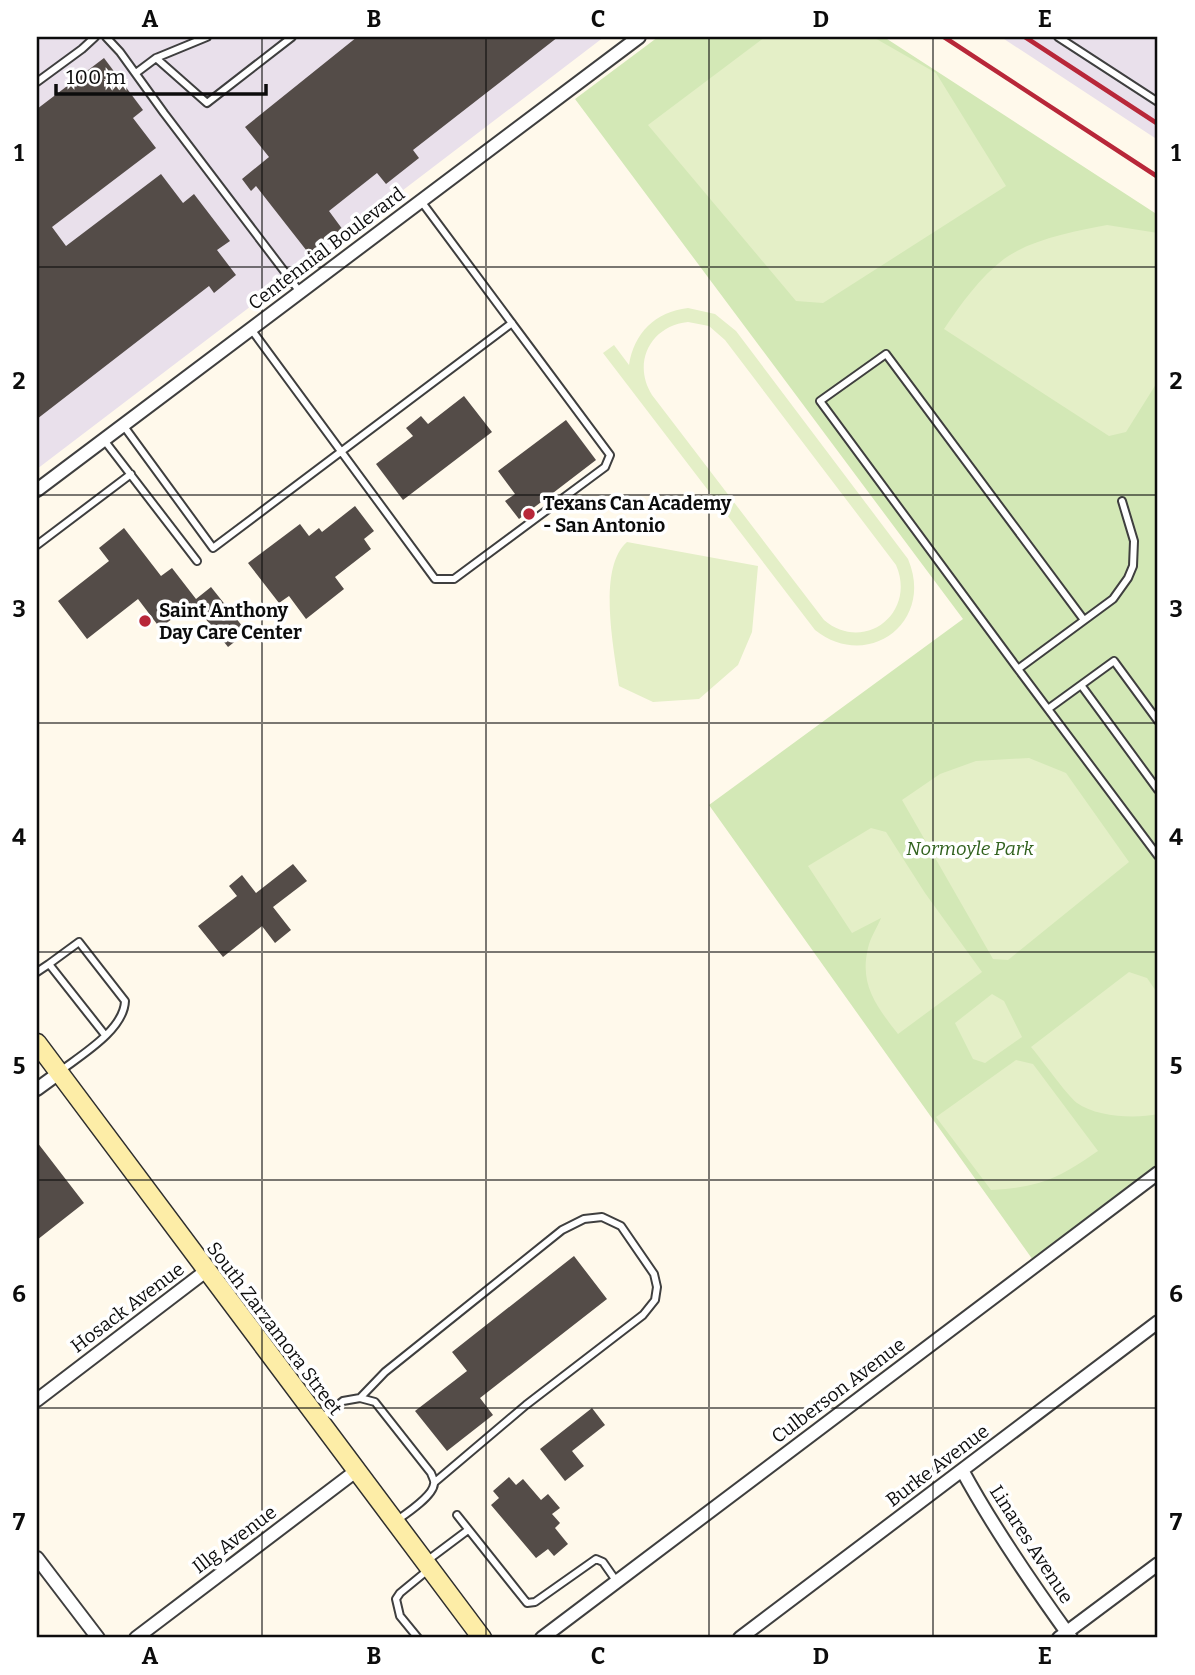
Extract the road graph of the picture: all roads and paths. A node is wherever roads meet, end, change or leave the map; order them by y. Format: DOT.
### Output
graph roads {
  1 [pos="95,37"];
  2 [pos="107,37"];
  3 [pos="206,37"];
  4 [pos="292,37"];
  5 [pos="639,37"];
  6 [pos="1058,37"];
  7 [pos="156,58"];
  8 [pos="136,73"];
  9 [pos="37,82"];
  10 [pos="1158,102"];
  11 [pos="421,201"];
  12 [pos="300,292"];
  13 [pos="512,323"];
  14 [pos="251,329"];
  15 [pos="124,425"];
  16 [pos="104,440"];
  17 [pos="341,451"];
  18 [pos="131,474"];
  19 [pos="37,490"];
  20 [pos="1122,501"];
  21 [pos="37,545"];
  22 [pos="197,561"];
  23 [pos="1084,620"];
  24 [pos="1018,669"];
  25 [pos="1081,685"];
  26 [pos="1048,709"];
  27 [pos="1158,721"];
  28 [pos="1158,790"];
  29 [pos="1158,856"];
  30 [pos="50,964"];
  31 [pos="37,972"];
  32 [pos="105,1035"];
  33 [pos="37,1043"];
  34 [pos="59,1073"];
  35 [pos="37,1089"];
  36 [pos="1158,1173"];
  37 [pos="206,1271"];
  38 [pos="1158,1322"];
  39 [pos="360,1398"];
  40 [pos="37,1399"];
  41 [pos="318,1421"];
  42 [pos="962,1470"];
  43 [pos="356,1471"];
  44 [pos="435,1482"];
  45 [pos="457,1515"];
  46 [pos="395,1522"];
  47 [pos="468,1530"];
  48 [pos="37,1558"];
  49 [pos="1158,1564"];
  50 [pos="428,1566"];
  51 [pos="617,1581"];
  52 [pos="1066,1636"];
  53 [pos="98,1638"];
  54 [pos="136,1638"];
  55 [pos="418,1638"];
  56 [pos="482,1638"];
  57 [pos="542,1638"];
  58 [pos="740,1638"];
  1 -- 9 [label="lane"];
  2 -- 8 [label="lane"];
  3 -- 7 [label="lane"];
  4 -- 7 [label="lane"];
  5 -- 11 [label="street, Centennial Boulevard"];
  6 -- 10 [label="lane"];
  7 -- 8 [label="lane"];
  8 -- 12 [label="lane"];
  11 -- 12 [label="street, Centennial Boulevard"];
  11 -- 13 [label="lane"];
  12 -- 14 [label="street, Centennial Boulevard"];
  13 -- 17 [label="lane"];
  13 -- 17 [label="lane"];
  14 -- 15 [label="street, Centennial Boulevard"];
  14 -- 17 [label="lane"];
  15 -- 16 [label="street, Centennial Boulevard"];
  15 -- 17 [label="lane"];
  16 -- 18 [label="lane"];
  16 -- 19 [label="street, Centennial Boulevard"];
  18 -- 21 [label="lane"];
  18 -- 22 [label="lane"];
  20 -- 23 [label="lane"];
  23 -- 24 [label="lane"];
  23 -- 24 [label="lane"];
  24 -- 26 [label="lane"];
  25 -- 26 [label="lane"];
  25 -- 27 [label="lane"];
  25 -- 28 [label="lane"];
  26 -- 29 [label="lane"];
  30 -- 31 [label="lane"];
  30 -- 32 [label="lane"];
  30 -- 32 [label="lane"];
  32 -- 34 [label="lane"];
  33 -- 34 [label="main road, South Zarzamora Street"];
  34 -- 35 [label="street"];
  34 -- 37 [label="main road, South Zarzamora Street"];
  36 -- 51 [label="street, Culberson Avenue"];
  37 -- 40 [label="street, Hosack Avenue"];
  37 -- 41 [label="main road, South Zarzamora Street"];
  38 -- 42 [label="street, Burke Avenue"];
  39 -- 41 [label="lane"];
  39 -- 44 [label="lane"];
  39 -- 44 [label="lane"];
  41 -- 43 [label="main road, South Zarzamora Street"];
  42 -- 52 [label="street, Linares Avenue"];
  42 -- 58 [label="street, Burke Avenue"];
  43 -- 46 [label="main road, South Zarzamora Street"];
  43 -- 54 [label="street, Illg Avenue"];
  44 -- 46 [label="lane"];
  45 -- 47 [label="lane"];
  46 -- 50 [label="main road, South Zarzamora Street"];
  47 -- 50 [label="lane"];
  47 -- 51 [label="lane"];
  48 -- 53 [label="street"];
  49 -- 52 [label="street"];
  50 -- 55 [label="lane"];
  50 -- 56 [label="main road, South Zarzamora Street"];
  51 -- 57 [label="street, Culberson Avenue"];
}
